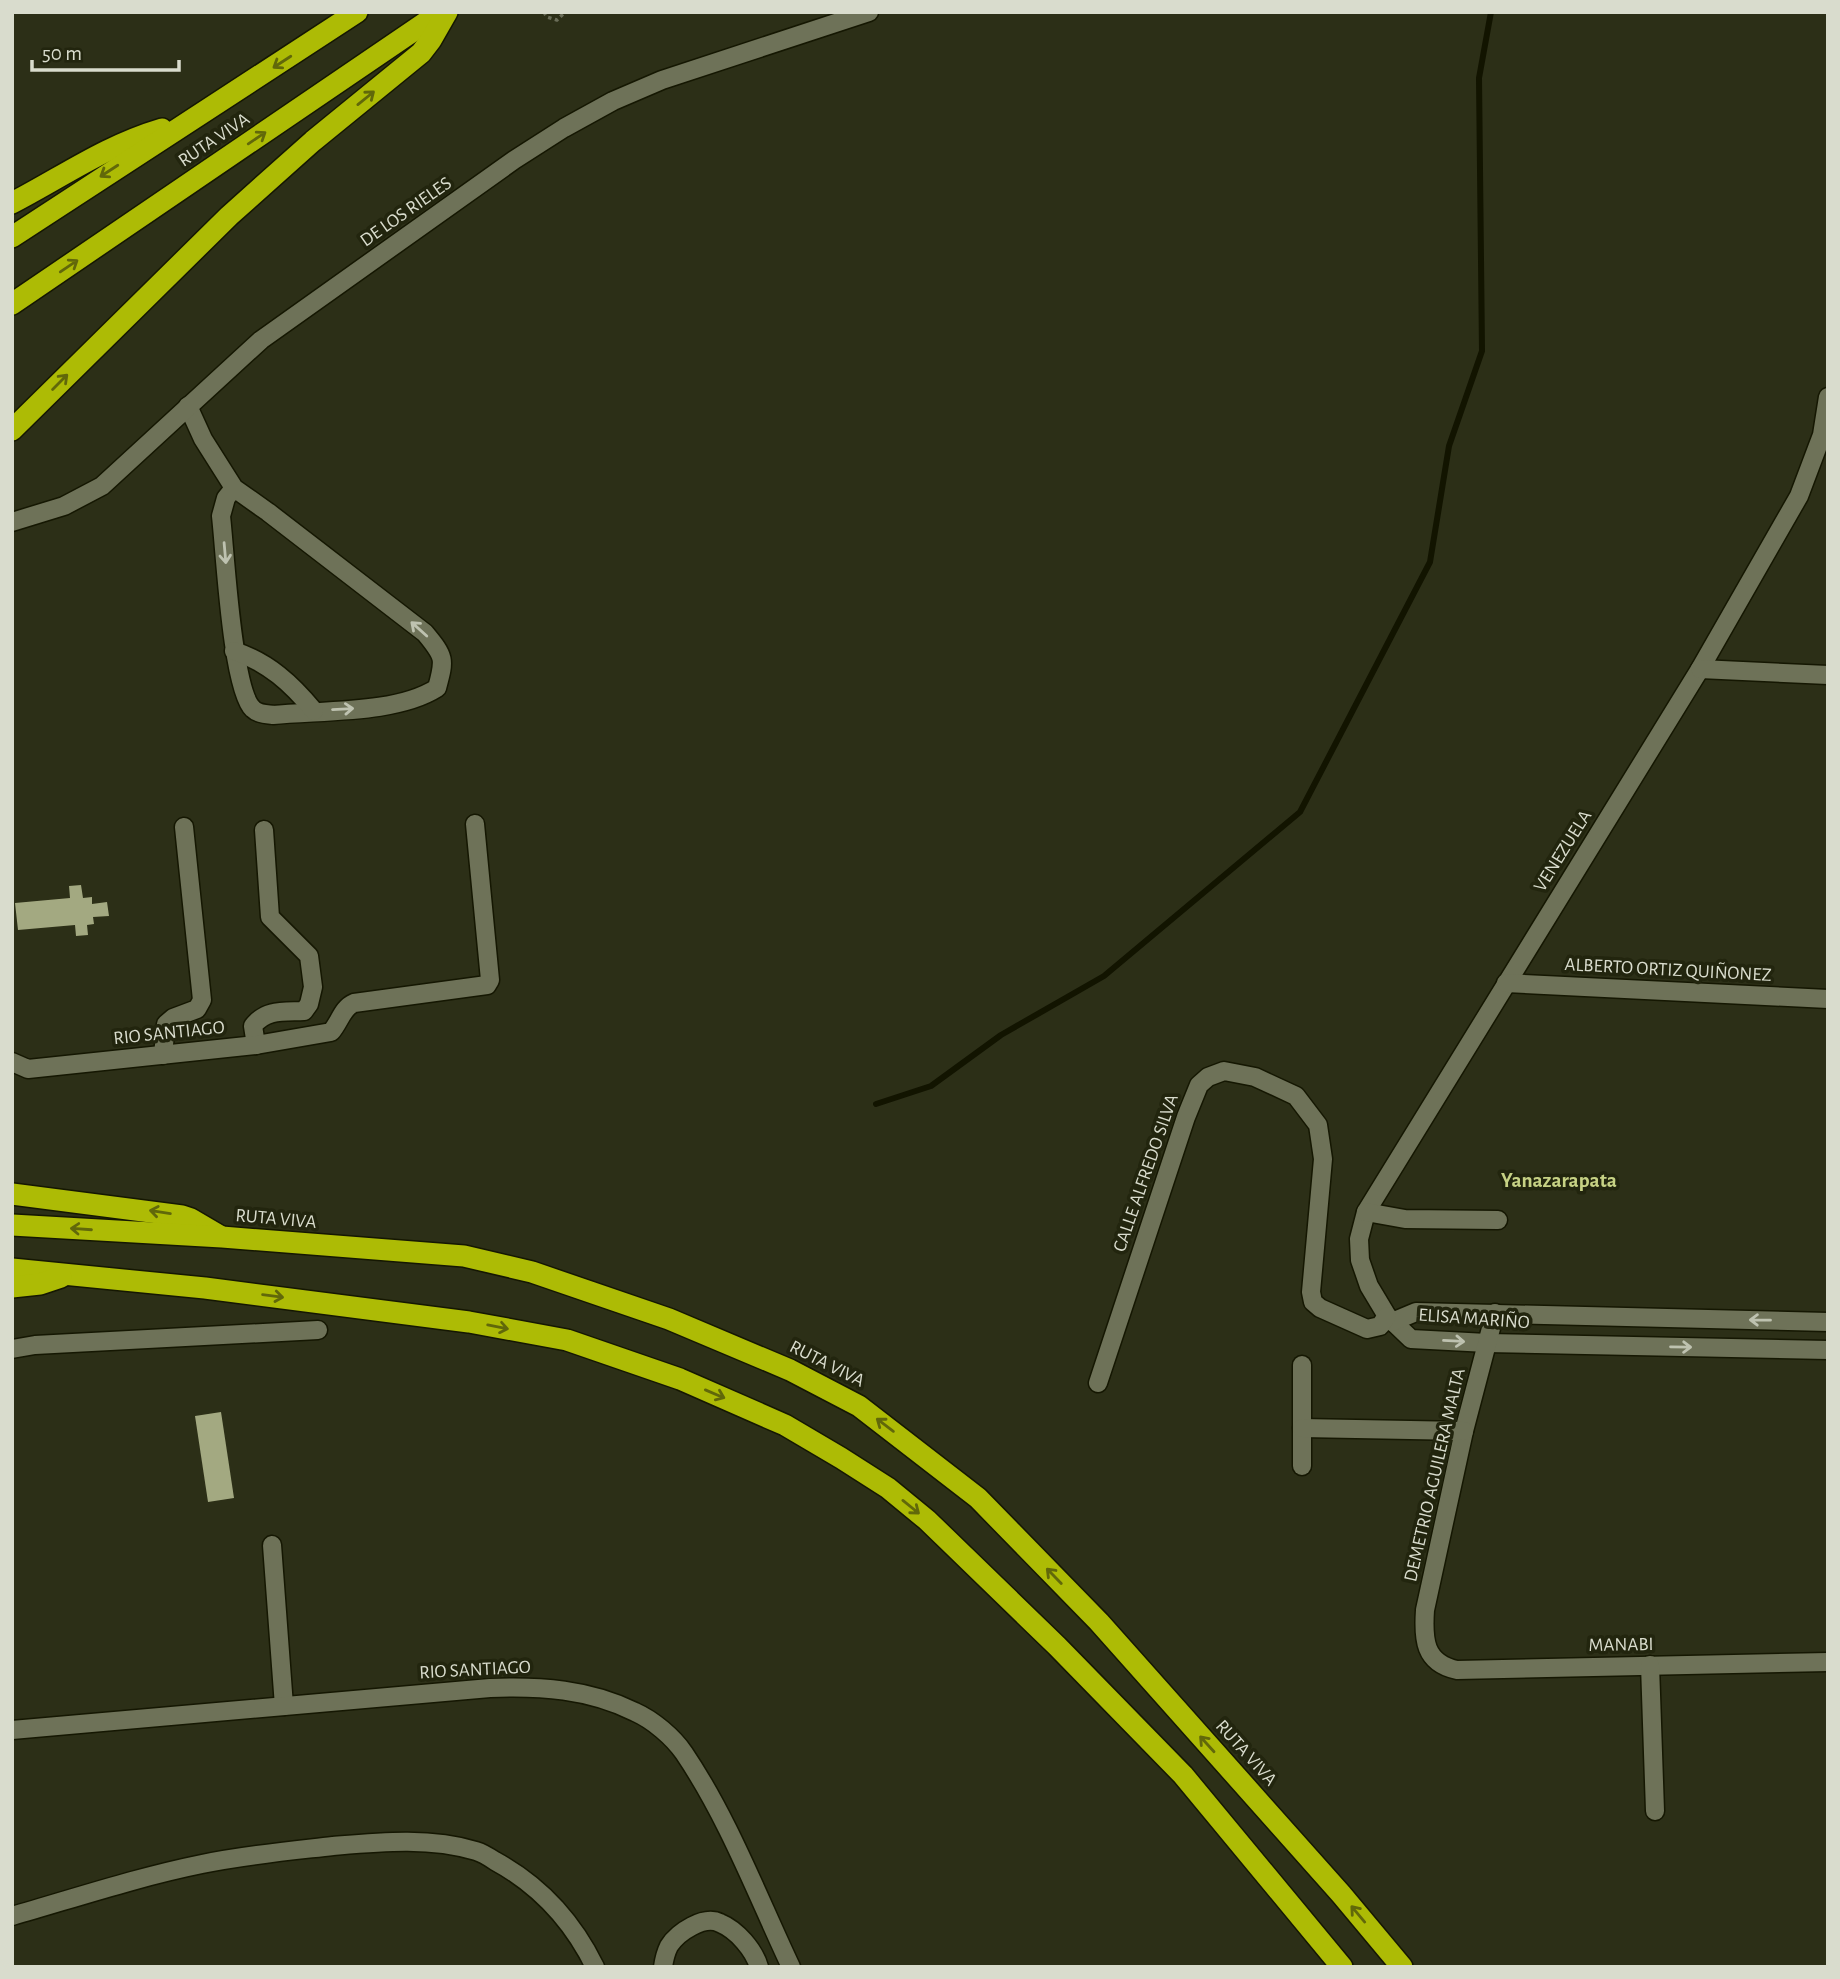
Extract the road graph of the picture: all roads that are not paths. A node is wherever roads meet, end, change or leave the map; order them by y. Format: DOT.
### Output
graph roads {
  1 [pos="356,12"];
  2 [pos="441,12"];
  3 [pos="447,12"];
  4 [pos="869,12"];
  5 [pos="187,121"];
  6 [pos="12,203"];
  7 [pos="12,237"];
  8 [pos="12,304"];
  9 [pos="1828,397"];
  10 [pos="188,406"];
  11 [pos="12,430"];
  12 [pos="234,488"];
  13 [pos="12,522"];
  14 [pos="234,651"];
  15 [pos="1700,669"];
  16 [pos="1828,675"];
  17 [pos="314,711"];
  18 [pos="475,824"];
  19 [pos="184,827"];
  20 [pos="264,830"];
  21 [pos="1506,983"];
  22 [pos="1828,999"];
  23 [pos="256,1045"];
  24 [pos="163,1055"];
  25 [pos="12,1062"];
  26 [pos="12,1194"];
  27 [pos="1366,1212"];
  28 [pos="1498,1220"];
  29 [pos="12,1225"];
  30 [pos="222,1237"];
  31 [pos="12,1269"];
  32 [pos="73,1273"];
  33 [pos="12,1287"];
  34 [pos="1495,1313"];
  35 [pos="1389,1319"];
  36 [pos="1828,1322"];
  37 [pos="318,1330"];
  38 [pos="1487,1343"];
  39 [pos="12,1349"];
  40 [pos="1828,1350"];
  41 [pos="1302,1365"];
  42 [pos="1098,1383"];
  43 [pos="1302,1428"];
  44 [pos="1464,1431"];
  45 [pos="1302,1466"];
  46 [pos="272,1545"];
  47 [pos="1427,1647"];
  48 [pos="1828,1662"];
  49 [pos="1650,1665"];
  50 [pos="284,1706"];
  51 [pos="12,1730"];
  52 [pos="1655,1811"];
  53 [pos="12,1916"];
  54 [pos="595,1967"];
  55 [pos="663,1967"];
  56 [pos="759,1967"];
  57 [pos="791,1967"];
  58 [pos="1342,1967"];
  59 [pos="1402,1967"];
  1 -- 5 [label="highway, RUTA VIVA, one-way"];
  8 -- 2 [label="highway, RUTA VIVA, one-way"];
  11 -- 3 [label="highway, one-way"];
  4 -- 10 [label="street, DE LOS RIELES"];
  5 -- 6 [label="highway"];
  5 -- 7 [label="highway, RUTA VIVA, one-way"];
  9 -- 15 [label="street, VENEZUELA"];
  10 -- 12 [label="street"];
  10 -- 13 [label="street, DE LOS RIELES"];
  12 -- 14 [label="street, one-way"];
  17 -- 12 [label="street, one-way"];
  14 -- 17 [label="street"];
  14 -- 17 [label="street"];
  15 -- 16 [label="street"];
  15 -- 21 [label="street, VENEZUELA"];
  18 -- 23 [label="street, RIO SANTIAGO"];
  19 -- 24 [label="street"];
  20 -- 23 [label="street"];
  21 -- 22 [label="street, ALBERTO ORTIZ QUIÑONEZ"];
  21 -- 27 [label="street, VENEZUELA"];
  23 -- 24 [label="street, RIO SANTIAGO"];
  24 -- 25 [label="street, RIO SANTIAGO"];
  30 -- 26 [label="highway, one-way"];
  27 -- 28 [label="street"];
  27 -- 35 [label="street, VENEZUELA"];
  30 -- 29 [label="highway, RUTA VIVA, one-way"];
  59 -- 30 [label="highway, RUTA VIVA, one-way"];
  31 -- 32 [label="highway"];
  32 -- 33 [label="highway"];
  32 -- 58 [label="highway, one-way"];
  34 -- 35 [label="street, ELISA MARIÑO"];
  36 -- 34 [label="street, ELISA MARIÑO, one-way"];
  34 -- 38 [label="street, DEMETRIO AGUILERA MALTA"];
  35 -- 38 [label="street, ELISA MARIÑO, one-way"];
  35 -- 42 [label="street, CALLE ALFREDO SILVA"];
  37 -- 39 [label="street"];
  38 -- 40 [label="street, ELISA MARIÑO, one-way"];
  38 -- 44 [label="street, DEMETRIO AGUILERA MALTA"];
  41 -- 43 [label="street"];
  43 -- 44 [label="street"];
  43 -- 45 [label="street"];
  44 -- 47 [label="street, DEMETRIO AGUILERA MALTA"];
  46 -- 50 [label="street"];
  47 -- 49 [label="street, MANABI"];
  48 -- 49 [label="street, MANABI"];
  49 -- 52 [label="street"];
  50 -- 51 [label="street, RIO SANTIAGO"];
  50 -- 57 [label="street, RIO SANTIAGO"];
  53 -- 54 [label="street"];
  55 -- 56 [label="street"];
}
